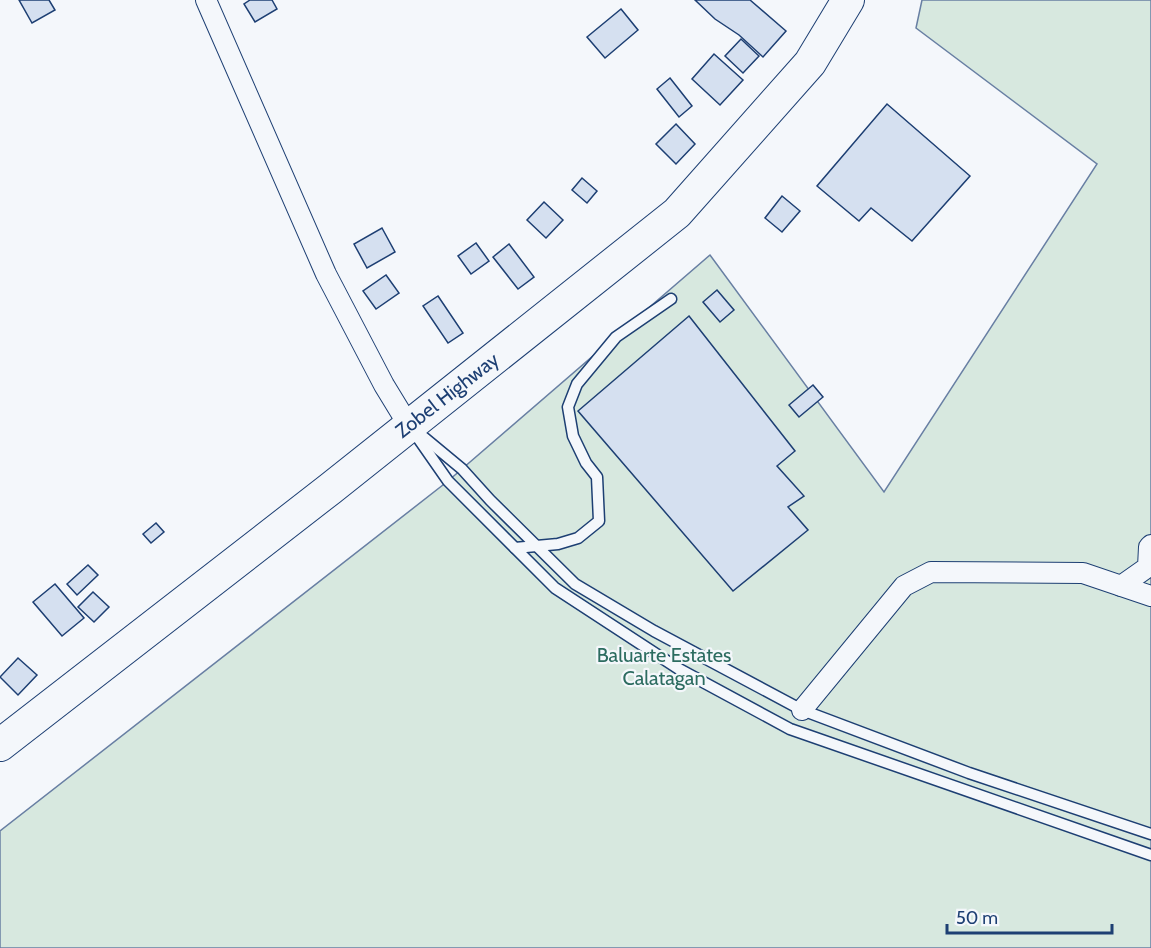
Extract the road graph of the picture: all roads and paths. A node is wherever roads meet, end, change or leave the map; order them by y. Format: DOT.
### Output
graph roads {
  1 [pos="206,0"];
  2 [pos="848,0"];
  3 [pos="671,299"];
  4 [pos="409,426"];
  5 [pos="490,500"];
  6 [pos="479,512"];
  7 [pos="1151,545"];
  8 [pos="538,547"];
  9 [pos="515,548"];
  10 [pos="1150,567"];
  11 [pos="1121,586"];
  12 [pos="1151,596"];
  13 [pos="802,710"];
  14 [pos="0,745"];
  15 [pos="1151,834"];
  16 [pos="1151,855"];
  1 -- 4 [label="street"];
  2 -- 4 [label="main road, Zobel Highway"];
  3 -- 8 [label="lane"];
  4 -- 5 [label="lane"];
  4 -- 6 [label="lane"];
  4 -- 14 [label="main road, Zobel Highway"];
  5 -- 6 [label="lane"];
  5 -- 8 [label="lane"];
  6 -- 9 [label="lane"];
  7 -- 10 [label="street"];
  8 -- 9 [label="lane"];
  8 -- 13 [label="lane"];
  9 -- 16 [label="lane"];
  10 -- 11 [label="street"];
  11 -- 12 [label="street"];
  11 -- 13 [label="street"];
  13 -- 15 [label="lane"];
}
